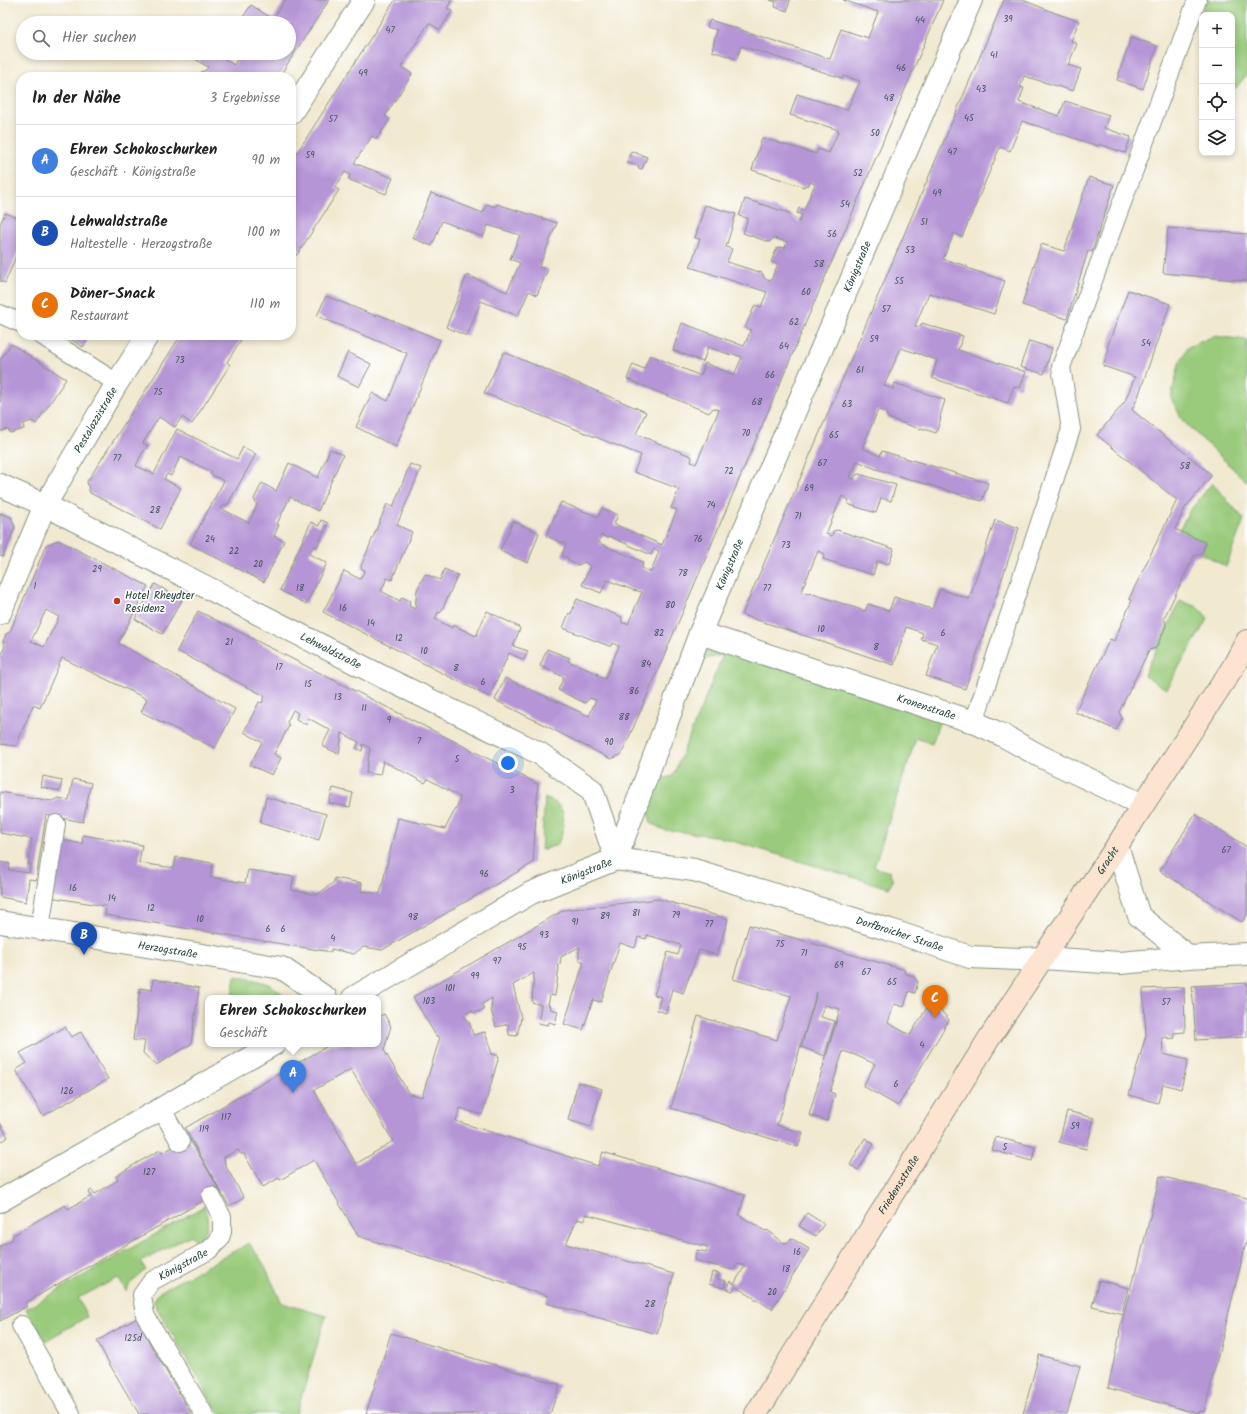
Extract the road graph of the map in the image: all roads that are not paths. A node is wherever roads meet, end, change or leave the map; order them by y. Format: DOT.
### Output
graph roads {
  1 [pos="364,0"];
  2 [pos="971,0"];
  3 [pos="1197,0"];
  4 [pos="296,105"];
  5 [pos="0,314"];
  6 [pos="16,321"];
  7 [pos="49,340"];
  8 [pos="145,340"];
  9 [pos="117,383"];
  10 [pos="0,485"];
  11 [pos="45,505"];
  12 [pos="0,613"];
  13 [pos="700,633"];
  14 [pos="1247,636"];
  15 [pos="1247,641"];
  16 [pos="974,722"];
  17 [pos="1170,762"];
  18 [pos="1142,805"];
  19 [pos="56,824"];
  20 [pos="1118,846"];
  21 [pos="616,859"];
  22 [pos="0,922"];
  23 [pos="40,928"];
  24 [pos="1247,954"];
  25 [pos="1189,957"];
  26 [pos="1042,958"];
  27 [pos="322,995"];
  28 [pos="358,995"];
  29 [pos="269,1047"];
  30 [pos="161,1108"];
  31 [pos="180,1142"];
  32 [pos="211,1196"];
  33 [pos="0,1201"];
  34 [pos="21,1325"];
  35 [pos="72,1414"];
  36 [pos="204,1414"];
  37 [pos="756,1414"];
  1 -- 4 [label="street"];
  2 -- 13 [label="street, Königstraße"];
  3 -- 16 [label="lane"];
  5 -- 6 [label="lane"];
  7 -- 9 [label="lane"];
  8 -- 9 [label="street, Pestalozzistraße"];
  9 -- 11 [label="street, Pestalozzistraße"];
  10 -- 11 [label="street, Lehwaldstraße"];
  11 -- 12 [label="street, Pestalozzistraße"];
  11 -- 21 [label="street, Lehwaldstraße"];
  13 -- 16 [label="street, Kronenstraße"];
  13 -- 21 [label="street, Königstraße"];
  14 -- 17 [label="main road, Gracht"];
  15 -- 17 [label="main road, Gracht"];
  16 -- 18 [label="street, Kronenstraße"];
  17 -- 18 [label="main road, Gracht"];
  18 -- 20 [label="main road, Gracht"];
  19 -- 23 [label="lane"];
  20 -- 25 [label="street"];
  20 -- 26 [label="main road, Gracht"];
  21 -- 26 [label="street, Dorfbroicher Straße"];
  21 -- 28 [label="street, Königstraße"];
  22 -- 23 [label="street, Herzogstraße"];
  23 -- 27 [label="street, Herzogstraße"];
  24 -- 25 [label="street, Dorfbroicher Straße"];
  25 -- 26 [label="street, Dorfbroicher Straße"];
  26 -- 37 [label="main road, Friedensstraße"];
  29 -- 30 [label="street"];
  30 -- 31 [label="lane"];
  30 -- 33 [label="street"];
  32 -- 36 [label="lane, Königstraße"];
  34 -- 35 [label="lane"];
}
